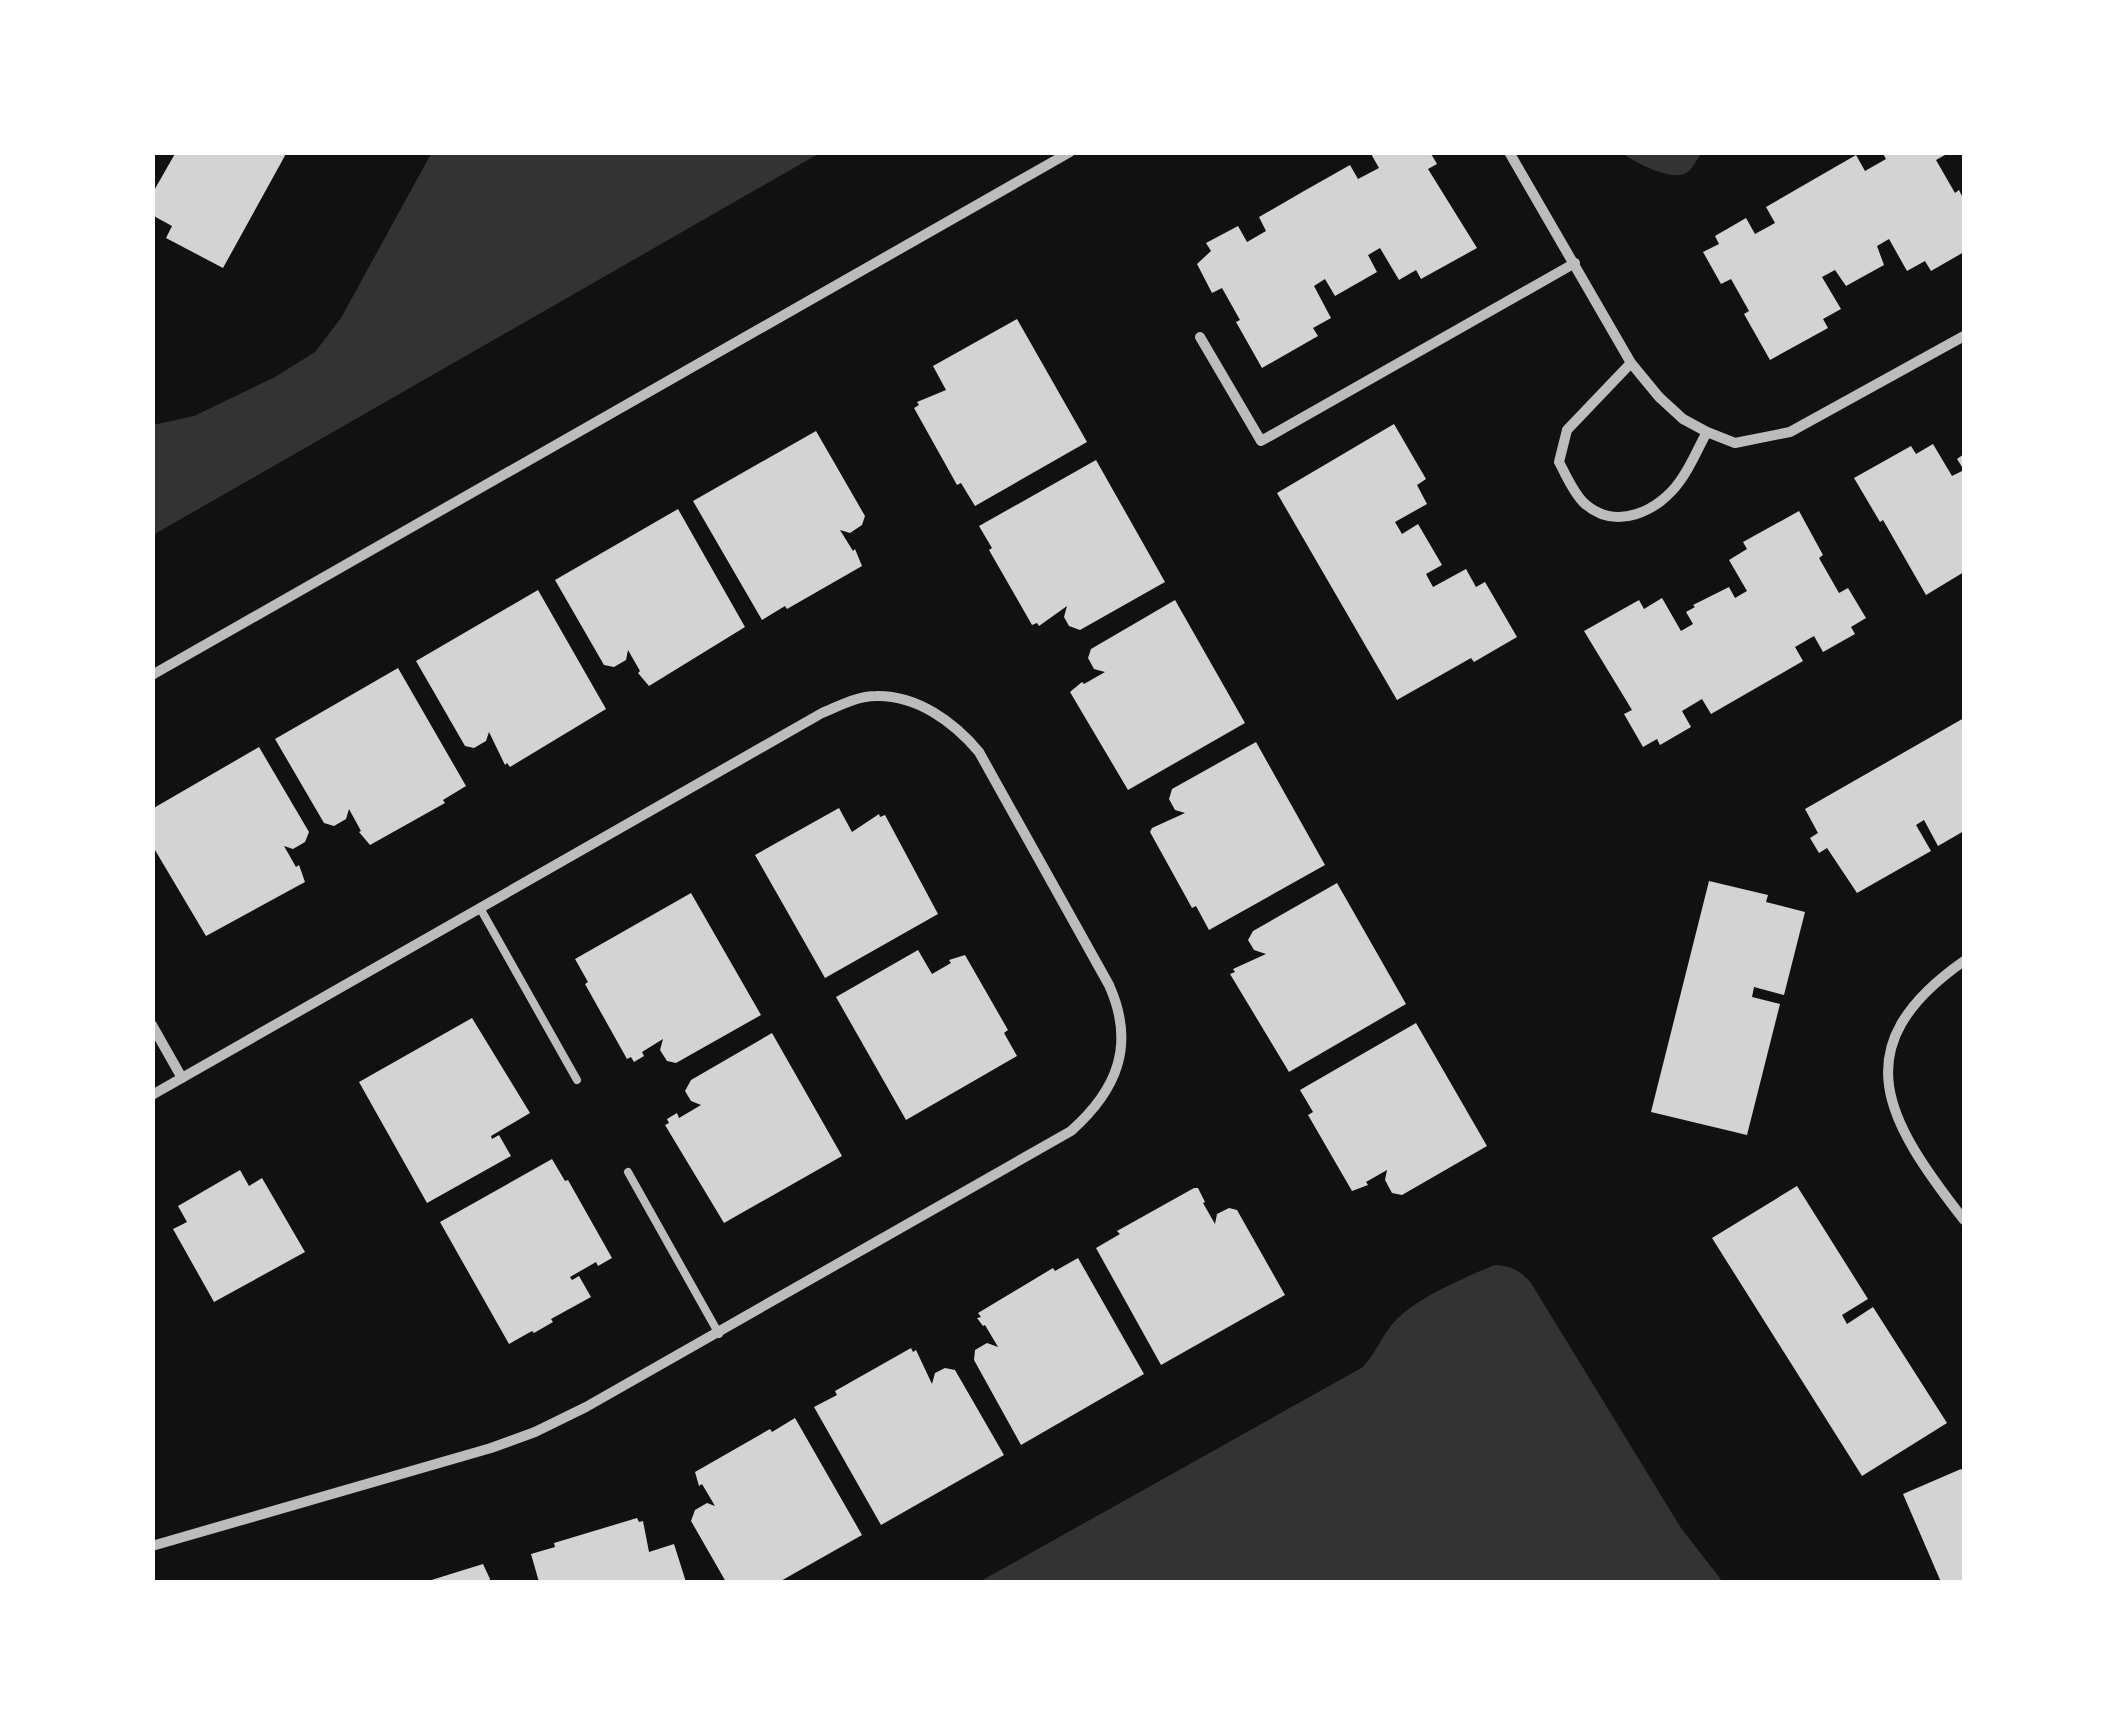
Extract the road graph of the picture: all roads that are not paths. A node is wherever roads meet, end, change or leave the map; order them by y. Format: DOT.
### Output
graph roads {
  1 [pos="1070,152"];
  2 [pos="1509,152"];
  3 [pos="1574,264"];
  4 [pos="1964,336"];
  5 [pos="1200,337"];
  6 [pos="1632,363"];
  7 [pos="1707,432"];
  8 [pos="152,675"];
  9 [pos="480,908"];
  10 [pos="1964,960"];
  11 [pos="152,1025"];
  12 [pos="182,1078"];
  13 [pos="577,1080"];
  14 [pos="152,1095"];
  15 [pos="628,1172"];
  16 [pos="1964,1220"];
  17 [pos="719,1334"];
  18 [pos="152,1546"];
  1 -- 8 [label="street"];
  2 -- 3 [label="street"];
  3 -- 5 [label="street"];
  3 -- 6 [label="street"];
  4 -- 7 [label="street"];
  6 -- 7 [label="street"];
  6 -- 7 [label="street"];
  9 -- 12 [label="street"];
  9 -- 13 [label="lane"];
  9 -- 17 [label="street"];
  10 -- 16 [label="street"];
  11 -- 12 [label="street"];
  12 -- 14 [label="street"];
  15 -- 17 [label="lane"];
  17 -- 18 [label="street"];
}
